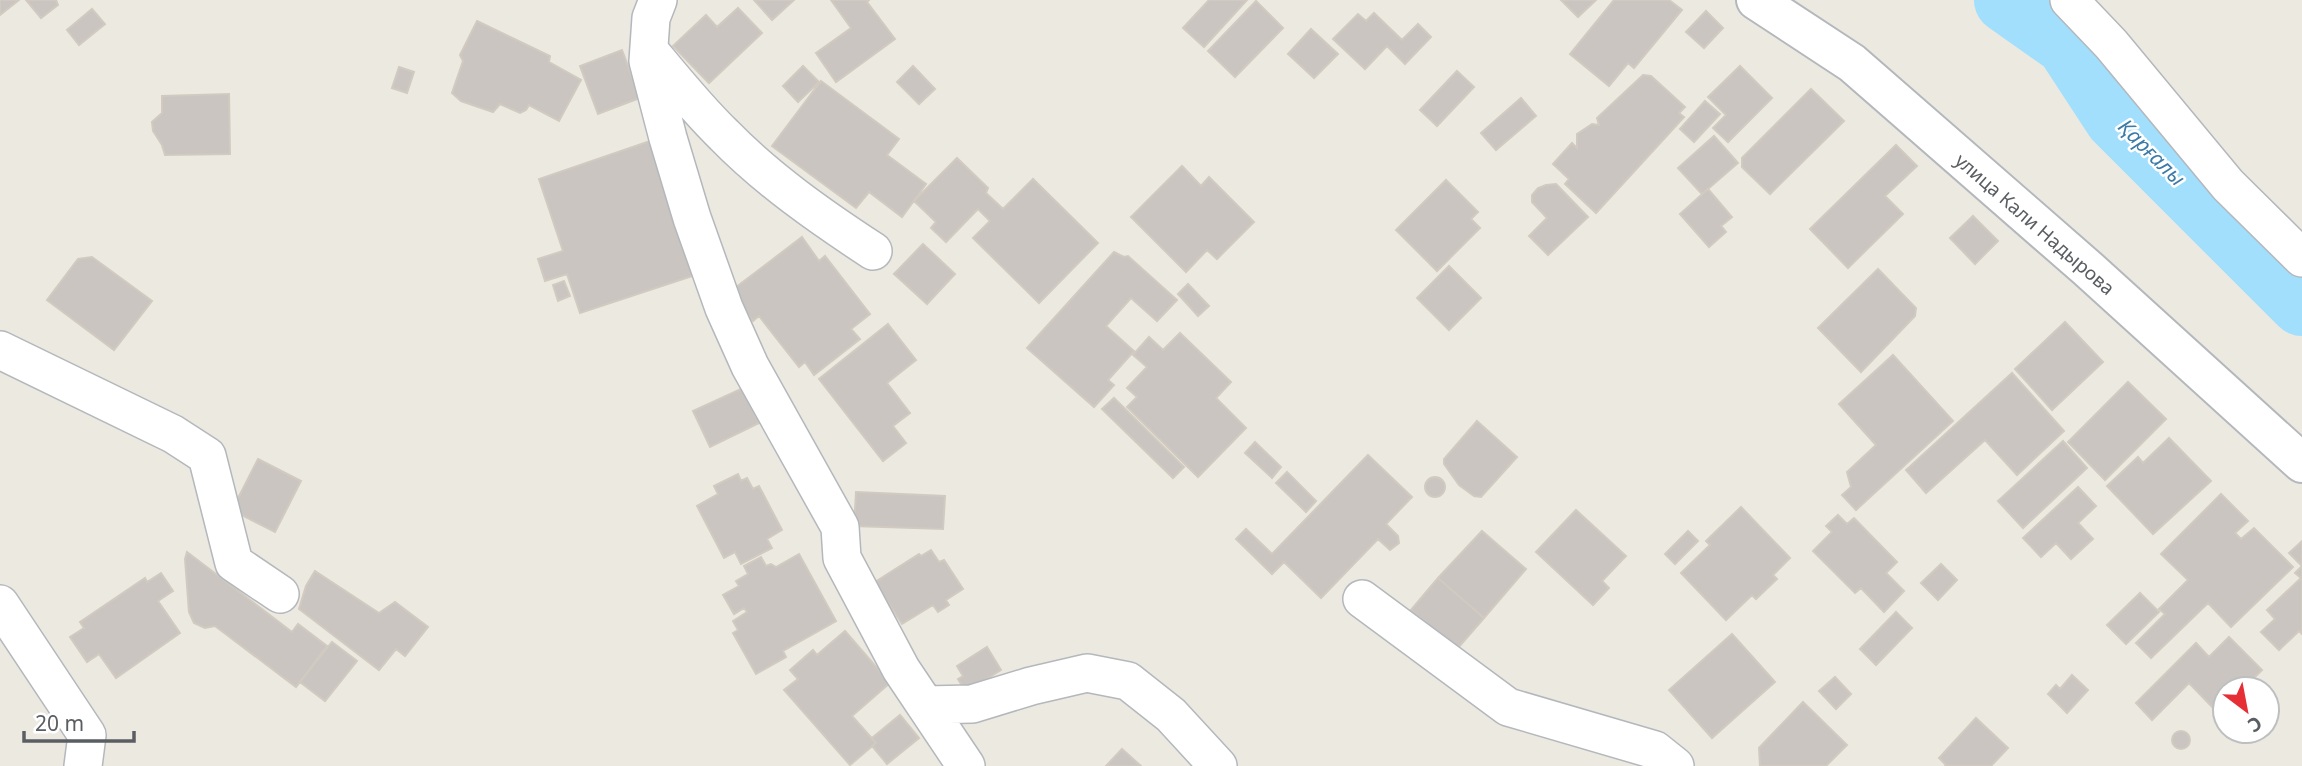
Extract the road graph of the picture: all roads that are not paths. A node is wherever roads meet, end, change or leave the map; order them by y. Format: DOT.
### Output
graph roads {
  1 [pos="657,0"];
  2 [pos="1756,0"];
  3 [pos="2069,0"];
  4 [pos="648,49"];
  5 [pos="873,251"];
  6 [pos="2302,258"];
  7 [pos="0,351"];
  8 [pos="2302,463"];
  9 [pos="280,594"];
  10 [pos="1362,599"];
  11 [pos="0,604"];
  12 [pos="925,705"];
  13 [pos="83,766"];
  14 [pos="966,766"];
  15 [pos="1219,766"];
  16 [pos="1675,766"];
  1 -- 4 [label="street"];
  2 -- 8 [label="street, улица Кали Надырова"];
  3 -- 6 [label="street"];
  4 -- 5 [label="street"];
  4 -- 12 [label="street"];
  7 -- 9 [label="street"];
  10 -- 16 [label="street"];
  11 -- 13 [label="street"];
  12 -- 14 [label="street"];
  12 -- 15 [label="street"];
}
